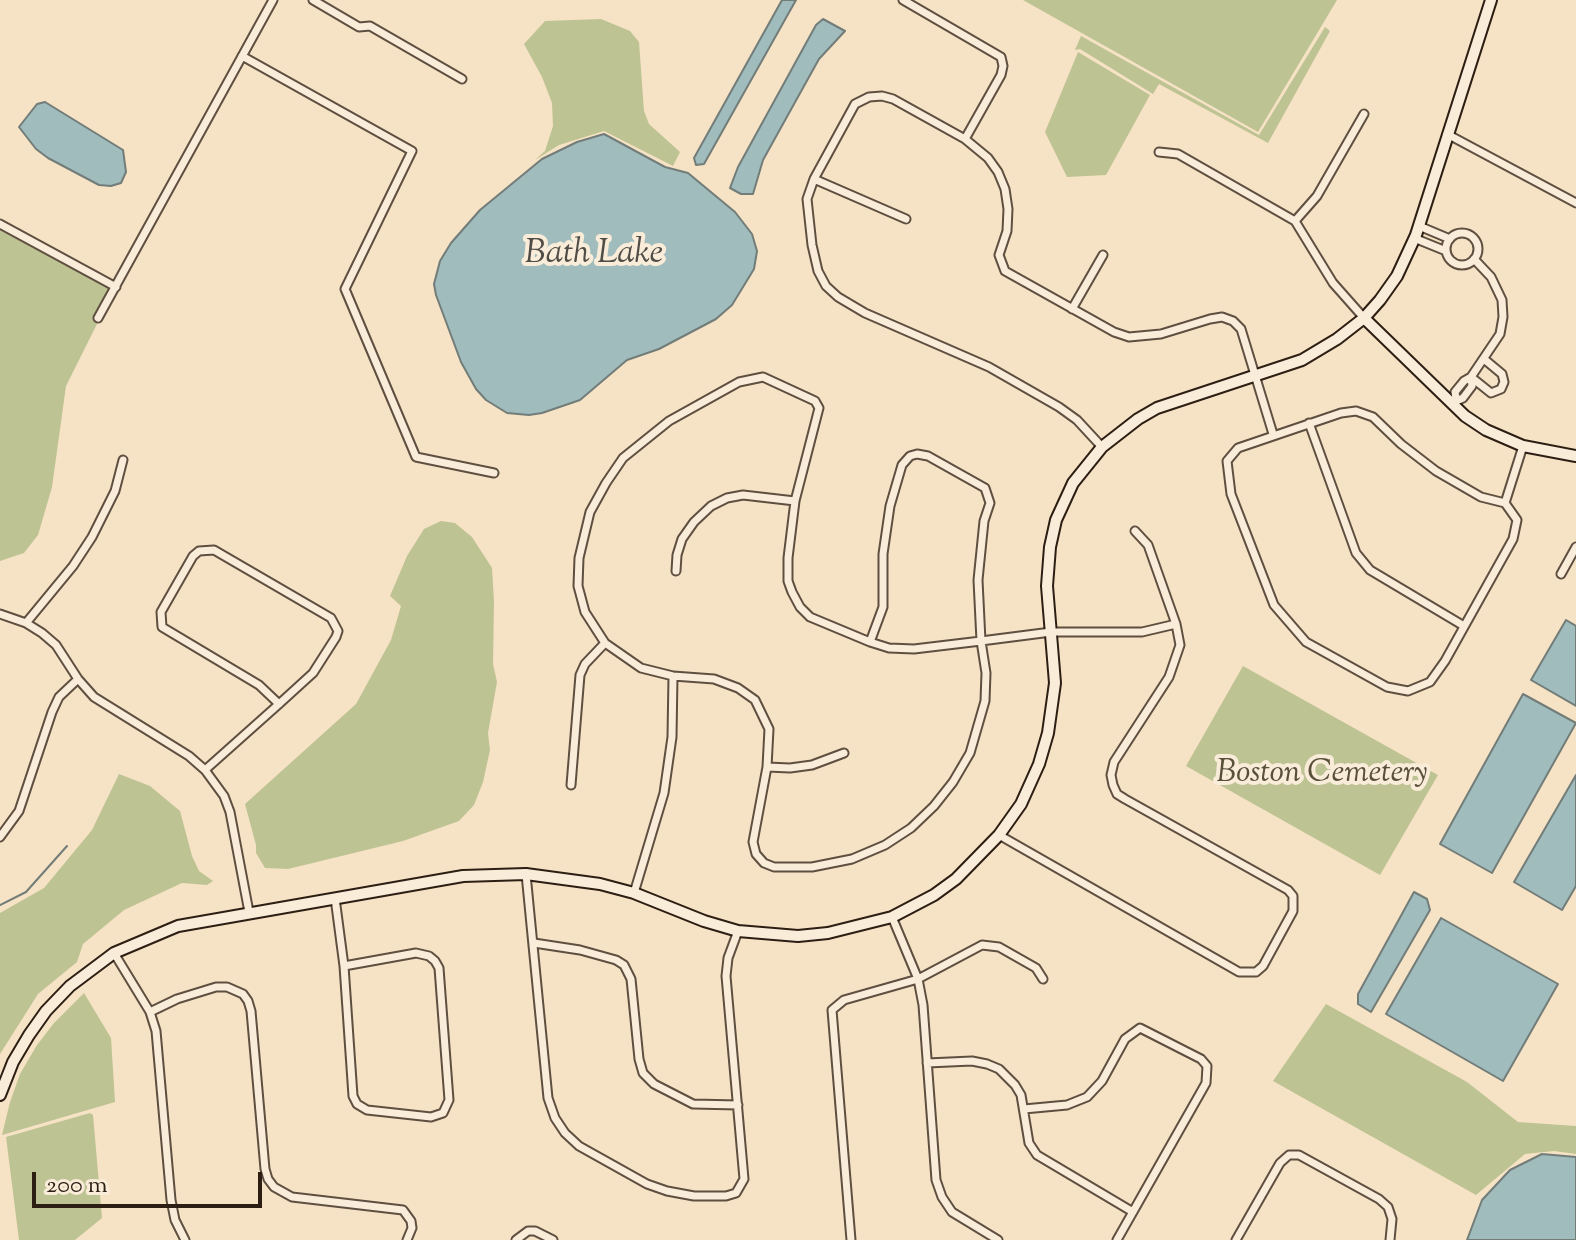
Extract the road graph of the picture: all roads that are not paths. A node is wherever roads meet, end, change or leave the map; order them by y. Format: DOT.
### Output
graph roads {
  1 [pos="273,0"];
  2 [pos="313,0"];
  3 [pos="903,0"];
  4 [pos="1491,0"];
  5 [pos="242,56"];
  6 [pos="462,79"];
  7 [pos="1364,114"];
  8 [pos="1447,134"];
  9 [pos="965,139"];
  10 [pos="1159,152"];
  11 [pos="814,179"];
  12 [pos="1576,203"];
  13 [pos="906,219"];
  14 [pos="1295,221"];
  15 [pos="0,224"];
  16 [pos="1419,226"];
  17 [pos="1414,238"];
  18 [pos="1450,239"];
  19 [pos="1446,251"];
  20 [pos="1103,255"];
  21 [pos="1474,259"];
  22 [pos="116,287"];
  23 [pos="1072,309"];
  24 [pos="98,318"];
  25 [pos="1364,318"];
  26 [pos="1484,359"];
  27 [pos="1257,376"];
  28 [pos="1471,377"];
  29 [pos="1454,403"];
  30 [pos="1309,423"];
  31 [pos="1273,434"];
  32 [pos="1523,446"];
  33 [pos="1102,447"];
  34 [pos="1576,456"];
  35 [pos="123,460"];
  36 [pos="494,473"];
  37 [pos="795,501"];
  38 [pos="1505,503"];
  39 [pos="1135,531"];
  40 [pos="1576,547"];
  41 [pos="676,571"];
  42 [pos="1561,574"];
  43 [pos="0,614"];
  44 [pos="26,623"];
  45 [pos="1176,624"];
  46 [pos="1464,626"];
  47 [pos="1051,632"];
  48 [pos="981,641"];
  49 [pos="870,642"];
  50 [pos="605,643"];
  51 [pos="673,676"];
  52 [pos="78,679"];
  53 [pos="279,704"];
  54 [pos="844,753"];
  55 [pos="767,767"];
  56 [pos="205,770"];
  57 [pos="571,785"];
  58 [pos="999,835"];
  59 [pos="0,837"];
  60 [pos="526,874"];
  61 [pos="634,893"];
  62 [pos="335,898"];
  63 [pos="249,912"];
  64 [pos="892,917"];
  65 [pos="738,931"];
  66 [pos="534,943"];
  67 [pos="114,953"];
  68 [pos="344,966"];
  69 [pos="918,979"];
  70 [pos="1043,979"];
  71 [pos="150,1012"];
  72 [pos="927,1063"];
  73 [pos="0,1095"];
  74 [pos="738,1105"];
  75 [pos="1024,1109"];
  76 [pos="1133,1212"];
  77 [pos="185,1240"];
  78 [pos="407,1240"];
  79 [pos="516,1240"];
  80 [pos="553,1240"];
  81 [pos="851,1240"];
  82 [pos="998,1240"];
  83 [pos="1117,1240"];
  84 [pos="1236,1240"];
  85 [pos="1390,1240"];
  1 -- 5 [label="street"];
  2 -- 6 [label="street"];
  3 -- 9 [label="street"];
  4 -- 8 [label="street"];
  5 -- 22 [label="street"];
  5 -- 36 [label="street"];
  7 -- 14 [label="street"];
  8 -- 12 [label="street"];
  8 -- 16 [label="street"];
  9 -- 11 [label="street"];
  9 -- 23 [label="street"];
  10 -- 14 [label="street"];
  11 -- 13 [label="street"];
  11 -- 33 [label="street"];
  14 -- 25 [label="street"];
  15 -- 22 [label="street"];
  16 -- 17 [label="street"];
  16 -- 18 [label="street"];
  17 -- 19 [label="street"];
  17 -- 25 [label="street"];
  18 -- 19 [label="street"];
  18 -- 21 [label="street"];
  19 -- 21 [label="street"];
  20 -- 23 [label="street"];
  21 -- 26 [label="street"];
  22 -- 24 [label="street"];
  23 -- 27 [label="street"];
  25 -- 27 [label="street"];
  25 -- 29 [label="street"];
  26 -- 28 [label="street"];
  26 -- 28 [label="street"];
  27 -- 31 [label="street"];
  27 -- 33 [label="street"];
  28 -- 29 [label="street"];
  29 -- 32 [label="street"];
  30 -- 31 [label="street"];
  30 -- 38 [label="street"];
  30 -- 46 [label="street"];
  31 -- 46 [label="street"];
  32 -- 34 [label="street"];
  32 -- 38 [label="street"];
  33 -- 47 [label="street"];
  35 -- 44 [label="street"];
  37 -- 41 [label="street"];
  37 -- 49 [label="street"];
  37 -- 50 [label="street"];
  38 -- 46 [label="street"];
  39 -- 45 [label="street"];
  40 -- 42 [label="street"];
  43 -- 44 [label="street"];
  44 -- 52 [label="street"];
  45 -- 47 [label="street"];
  45 -- 58 [label="street"];
  47 -- 48 [label="street"];
  47 -- 58 [label="street"];
  48 -- 49 [label="street"];
  48 -- 49 [label="street"];
  48 -- 55 [label="street"];
  50 -- 51 [label="street"];
  50 -- 57 [label="street"];
  51 -- 55 [label="street"];
  51 -- 61 [label="street"];
  52 -- 56 [label="street"];
  52 -- 59 [label="street"];
  53 -- 53 [label="street"];
  53 -- 56 [label="street"];
  54 -- 55 [label="street"];
  56 -- 63 [label="street"];
  58 -- 64 [label="street"];
  60 -- 61 [label="street"];
  60 -- 62 [label="street"];
  60 -- 66 [label="street"];
  61 -- 65 [label="street"];
  62 -- 63 [label="street"];
  62 -- 68 [label="street"];
  63 -- 67 [label="street"];
  64 -- 65 [label="street"];
  64 -- 69 [label="street"];
  65 -- 74 [label="street"];
  66 -- 74 [label="street"];
  66 -- 74 [label="street"];
  67 -- 71 [label="street"];
  67 -- 73 [label="street"];
  68 -- 68 [label="street"];
  69 -- 70 [label="street"];
  69 -- 72 [label="street"];
  69 -- 81 [label="street"];
  71 -- 77 [label="street"];
  71 -- 78 [label="street"];
  72 -- 75 [label="street"];
  72 -- 82 [label="street"];
  75 -- 76 [label="street"];
  75 -- 76 [label="street"];
  76 -- 83 [label="street"];
  79 -- 80 [label="street"];
  84 -- 85 [label="street"];
}
